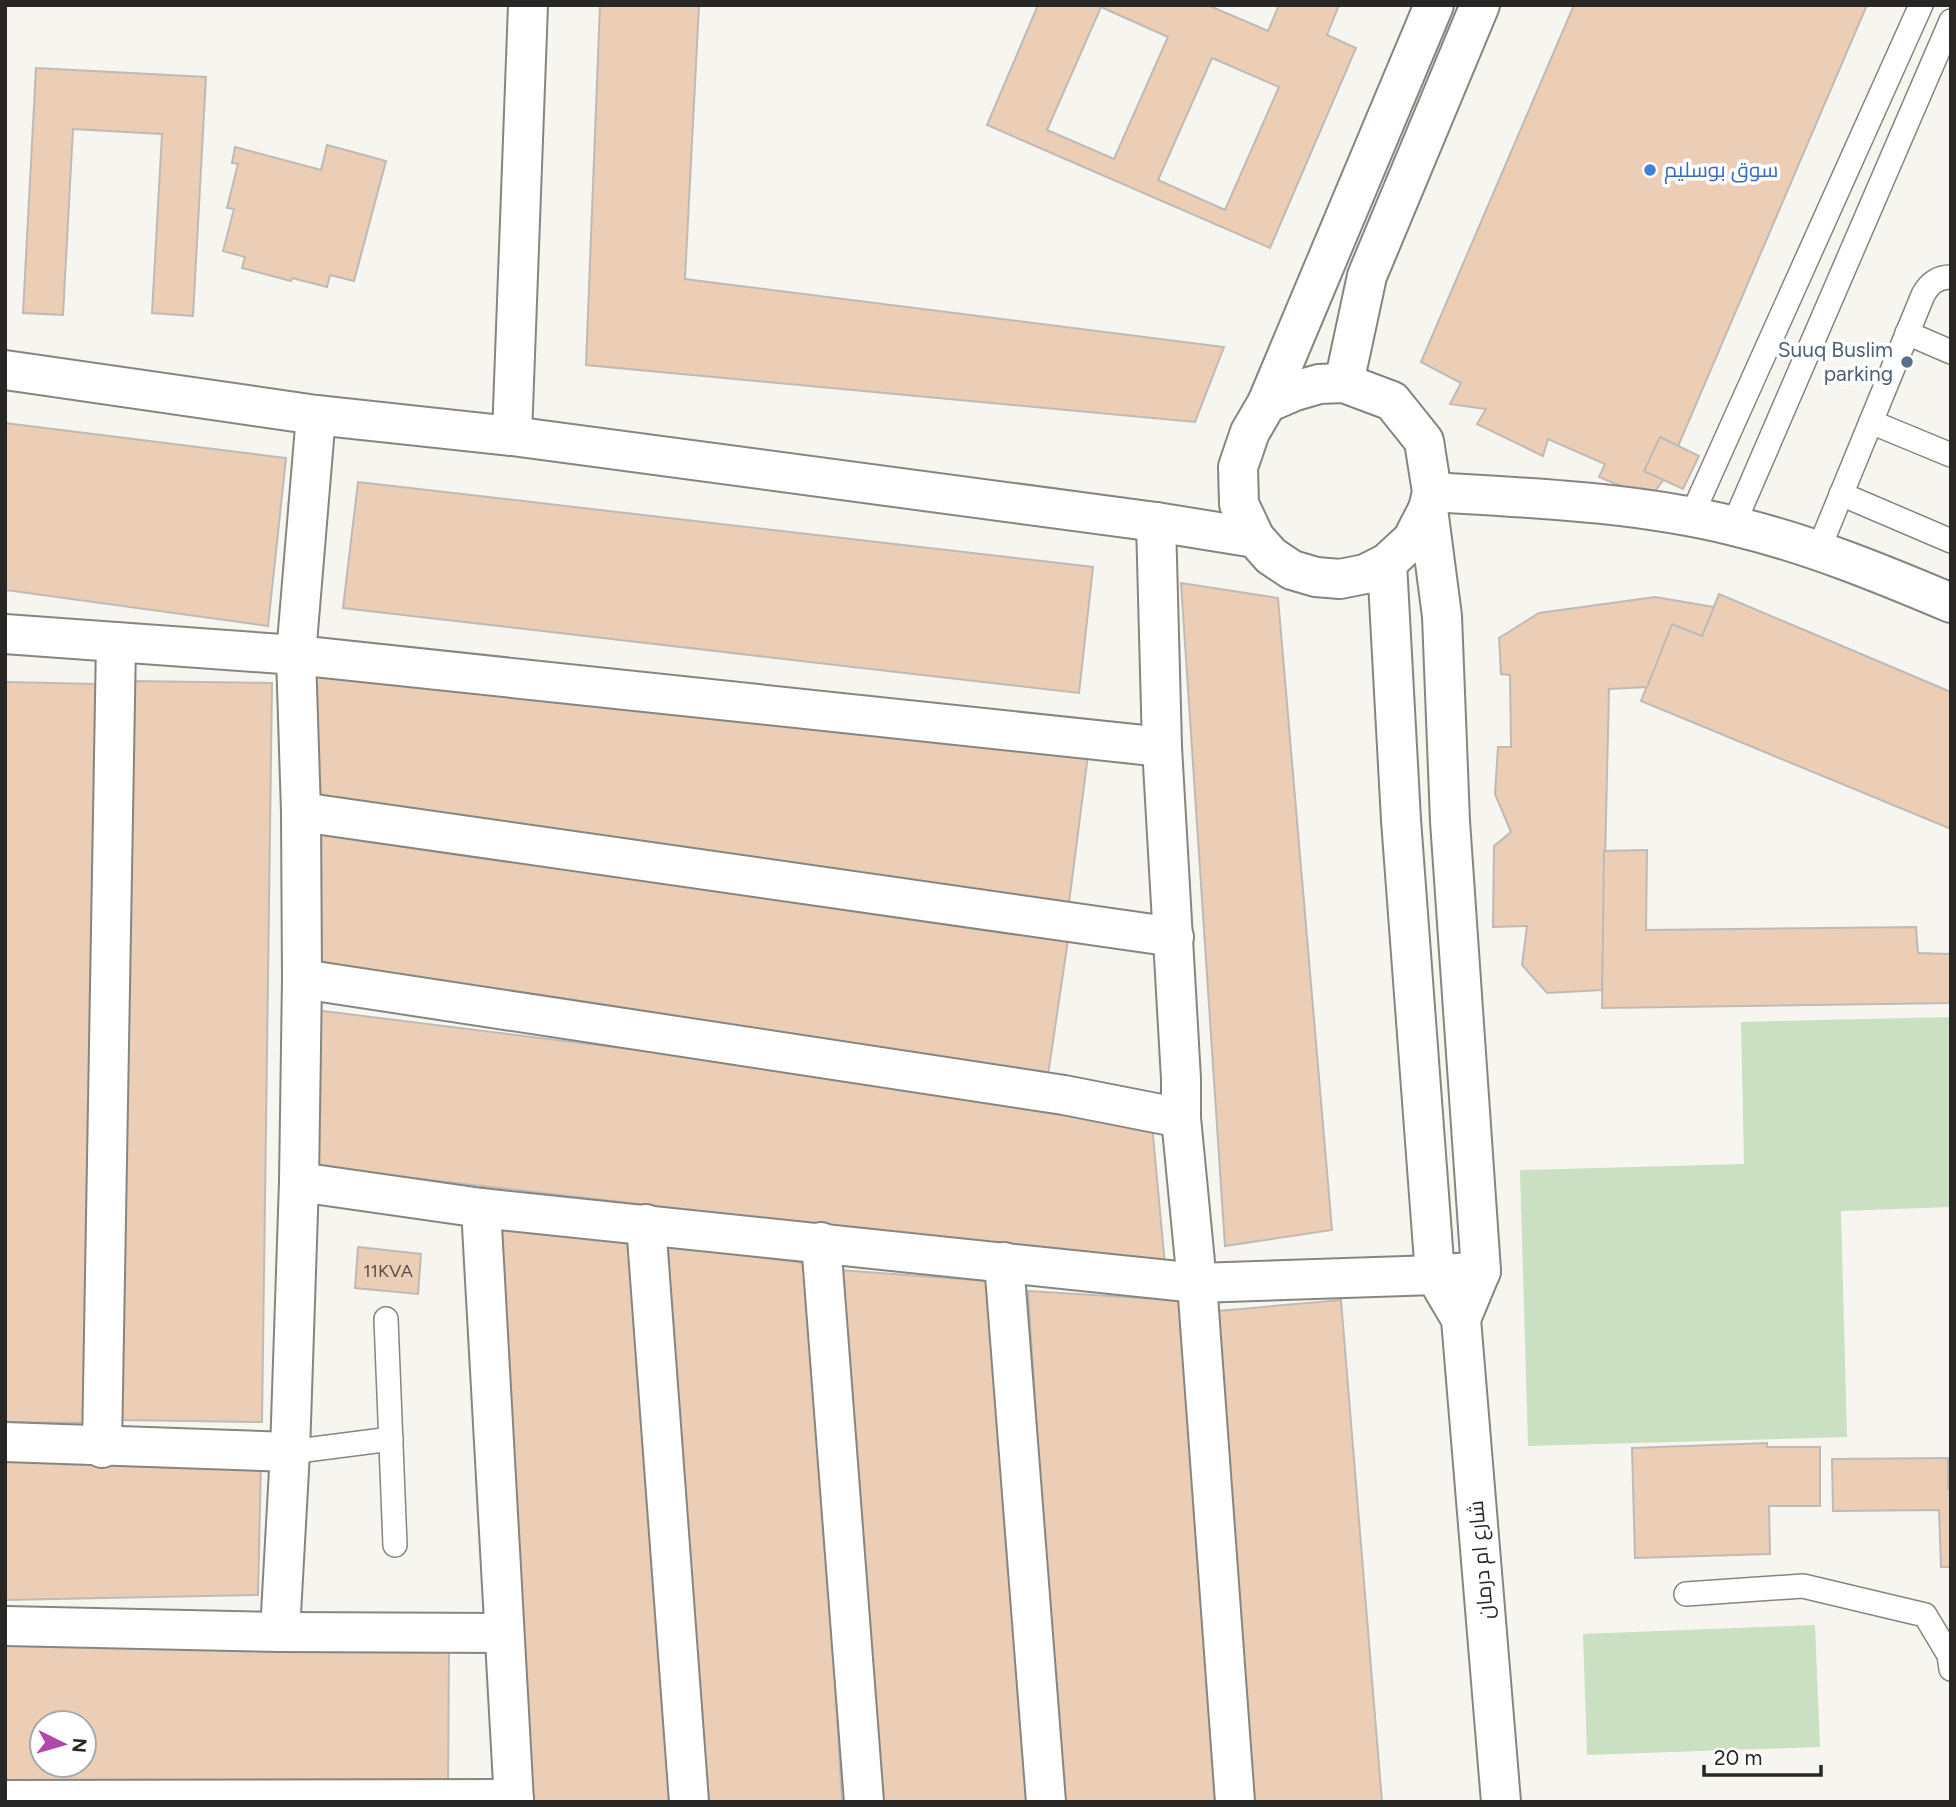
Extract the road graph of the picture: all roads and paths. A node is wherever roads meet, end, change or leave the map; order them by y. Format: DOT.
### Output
graph roads {
  1 [pos="528,5"];
  2 [pos="1434,5"];
  3 [pos="1480,5"];
  4 [pos="1921,5"];
  5 [pos="1951,21"];
  6 [pos="1951,277"];
  7 [pos="1907,333"];
  8 [pos="1951,352"];
  9 [pos="5,370"];
  10 [pos="1344,383"];
  11 [pos="1266,403"];
  12 [pos="316,415"];
  13 [pos="1871,422"];
  14 [pos="512,436"];
  15 [pos="1951,455"];
  16 [pos="1841,494"];
  17 [pos="1430,501"];
  18 [pos="1691,517"];
  19 [pos="1156,522"];
  20 [pos="1733,526"];
  21 [pos="1255,538"];
  22 [pos="1951,541"];
  23 [pos="1818,551"];
  24 [pos="1387,563"];
  25 [pos="1951,603"];
  26 [pos="5,634"];
  27 [pos="116,642"];
  28 [pos="296,655"];
  29 [pos="1162,747"];
  30 [pos="301,812"];
  31 [pos="1174,937"];
  32 [pos="302,979"];
  33 [pos="1181,1118"];
  34 [pos="299,1182"];
  35 [pos="481,1208"];
  36 [pos="646,1224"];
  37 [pos="821,1242"];
  38 [pos="1004,1262"];
  39 [pos="1481,1271"];
  40 [pos="1435,1275"];
  41 [pos="1197,1283"];
  42 [pos="1461,1318"];
  43 [pos="386,1319"];
  44 [pos="391,1439"];
  45 [pos="5,1443"];
  46 [pos="102,1448"];
  47 [pos="290,1452"];
  48 [pos="395,1545"];
  49 [pos="1686,1594"];
  50 [pos="5,1626"];
  51 [pos="280,1632"];
  52 [pos="504,1633"];
  53 [pos="1951,1669"];
  54 [pos="5,1800"];
  55 [pos="514,1800"];
  56 [pos="689,1802"];
  57 [pos="864,1802"];
  58 [pos="1046,1802"];
  59 [pos="1235,1802"];
  60 [pos="1501,1802"];
  1 -- 14 [label="street"];
  2 -- 11 [label="street"];
  3 -- 10 [label="street"];
  4 -- 18 [label="lane"];
  5 -- 20 [label="lane"];
  6 -- 7 [label="lane"];
  7 -- 8 [label="lane"];
  7 -- 13 [label="lane"];
  9 -- 12 [label="street"];
  10 -- 11 [label="street"];
  10 -- 17 [label="street"];
  11 -- 21 [label="street"];
  12 -- 14 [label="street"];
  12 -- 28 [label="street"];
  13 -- 15 [label="lane"];
  13 -- 16 [label="lane"];
  14 -- 19 [label="street"];
  16 -- 22 [label="lane"];
  16 -- 23 [label="lane"];
  17 -- 18 [label="street"];
  17 -- 24 [label="street"];
  17 -- 39 [label="street"];
  18 -- 20 [label="street"];
  19 -- 21 [label="street"];
  19 -- 29 [label="street"];
  20 -- 23 [label="street"];
  21 -- 24 [label="street"];
  23 -- 25 [label="street"];
  24 -- 40 [label="street"];
  26 -- 27 [label="street"];
  27 -- 28 [label="street"];
  27 -- 46 [label="street"];
  28 -- 29 [label="street"];
  28 -- 30 [label="street"];
  29 -- 31 [label="street"];
  30 -- 31 [label="street"];
  30 -- 32 [label="street"];
  31 -- 33 [label="street"];
  32 -- 33 [label="street"];
  32 -- 34 [label="street"];
  33 -- 41 [label="street"];
  34 -- 35 [label="street"];
  34 -- 47 [label="street"];
  35 -- 36 [label="street"];
  35 -- 52 [label="street"];
  36 -- 37 [label="street"];
  36 -- 56 [label="street"];
  37 -- 38 [label="street"];
  37 -- 57 [label="street"];
  38 -- 41 [label="street"];
  38 -- 58 [label="street"];
  39 -- 40 [label="street"];
  39 -- 42 [label="street"];
  40 -- 41 [label="street"];
  40 -- 42 [label="street"];
  41 -- 59 [label="street"];
  42 -- 60 [label="street, شارع ام درمان"];
  43 -- 44 [label="lane"];
  44 -- 47 [label="lane"];
  44 -- 48 [label="lane"];
  45 -- 46 [label="street"];
  46 -- 47 [label="street"];
  47 -- 51 [label="street"];
  49 -- 53 [label="lane"];
  50 -- 51 [label="street"];
  51 -- 52 [label="street"];
  52 -- 55 [label="street"];
  54 -- 55 [label="street"];
}
